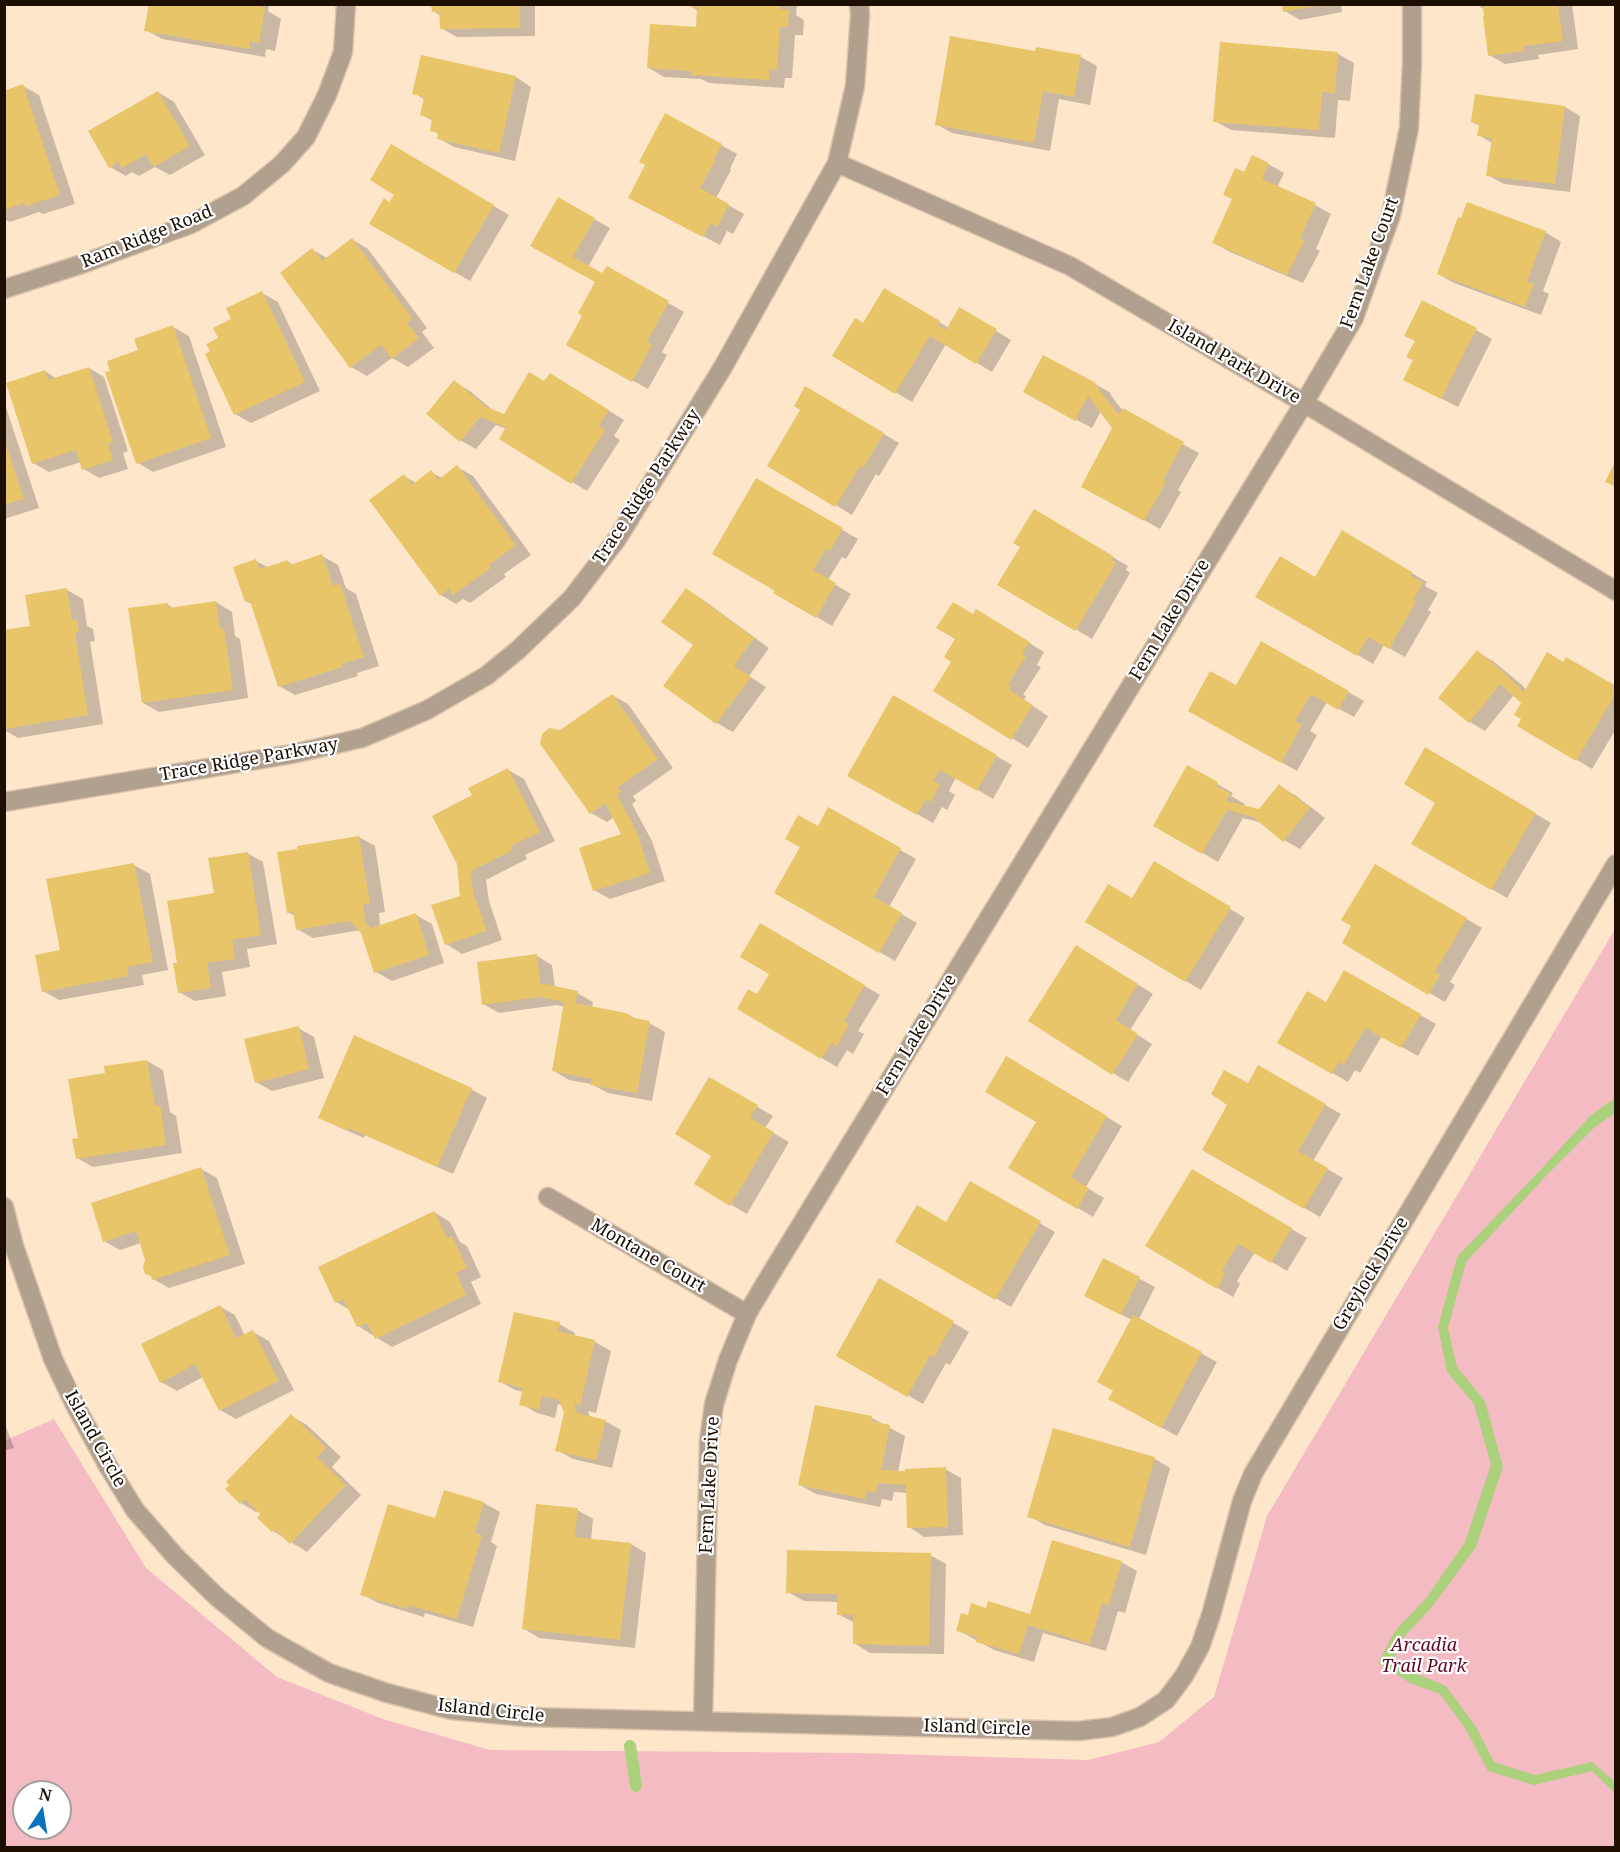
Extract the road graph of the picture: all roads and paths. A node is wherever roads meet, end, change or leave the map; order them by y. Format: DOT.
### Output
graph roads {
  1 [pos="346,4"];
  2 [pos="859,4"];
  3 [pos="1412,4"];
  4 [pos="837,163"];
  5 [pos="4,289"];
  6 [pos="1304,403"];
  7 [pos="1616,591"];
  8 [pos="4,802"];
  9 [pos="1616,864"];
  10 [pos="548,1197"];
  11 [pos="4,1208"];
  12 [pos="747,1314"];
  13 [pos="1166,1700"];
  14 [pos="703,1721"];
  1 -- 5 [label="street, Ram Ridge Road"];
  2 -- 4 [label="street, Trace Ridge Parkway"];
  3 -- 6 [label="street, Fern Lake Court"];
  4 -- 6 [label="street, Island Park Drive"];
  4 -- 8 [label="street, Trace Ridge Parkway"];
  6 -- 7 [label="street, Island Park Drive"];
  6 -- 12 [label="street, Fern Lake Drive"];
  9 -- 13 [label="street, Greylock Drive"];
  10 -- 12 [label="street, Montane Court"];
  11 -- 14 [label="street, Island Circle"];
  12 -- 14 [label="street, Fern Lake Drive"];
  13 -- 14 [label="street, Island Circle"];
}
